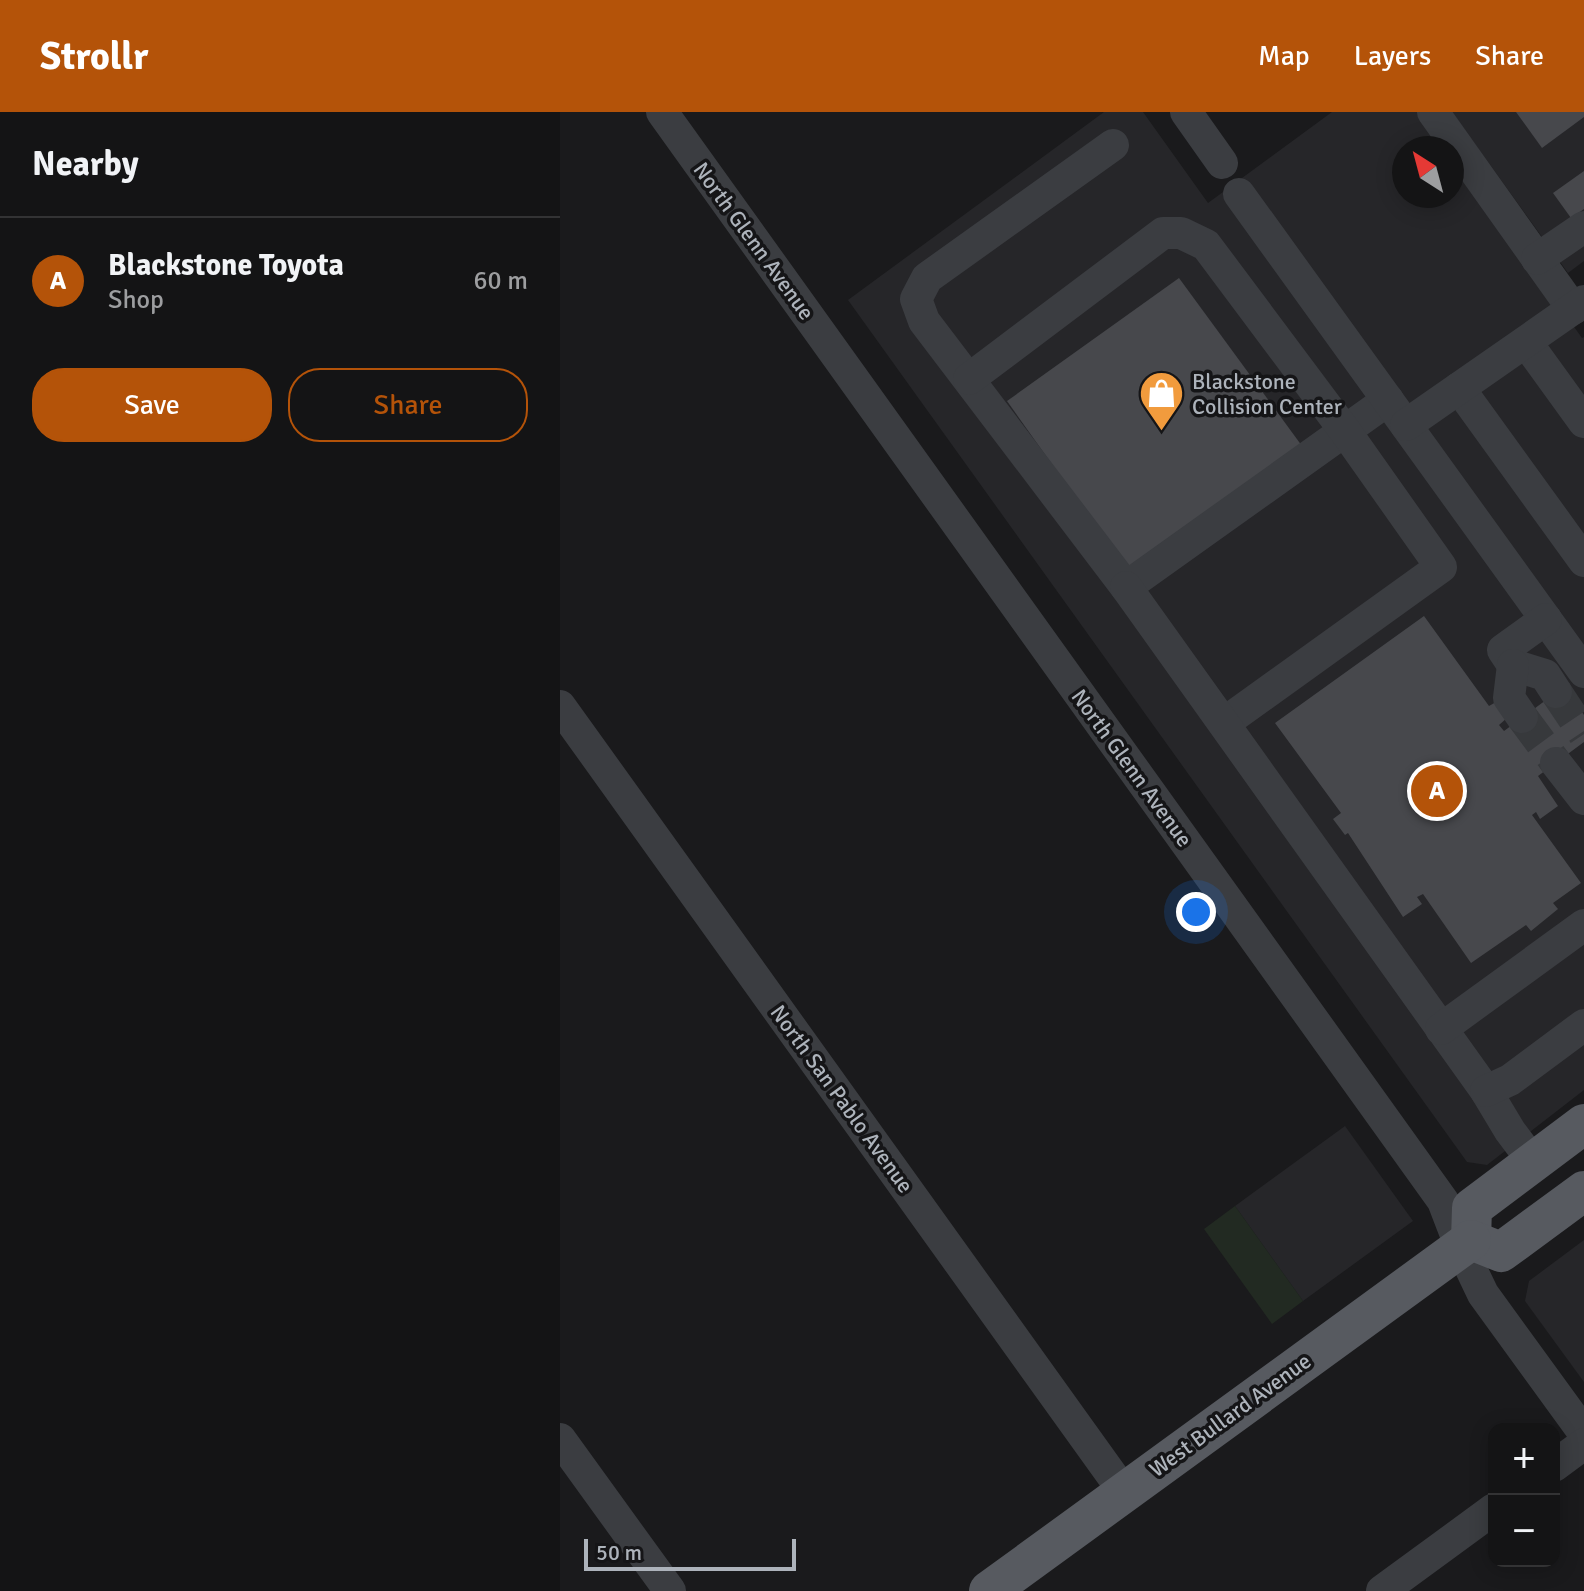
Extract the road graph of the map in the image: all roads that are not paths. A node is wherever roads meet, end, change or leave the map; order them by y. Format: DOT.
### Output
graph roads {
  1 [pos="662,112"];
  2 [pos="1186,112"];
  3 [pos="1433,112"];
  4 [pos="1113,145"];
  5 [pos="1222,163"];
  6 [pos="1239,194"];
  7 [pos="1584,227"];
  8 [pos="1537,259"];
  9 [pos="1579,305"];
  10 [pos="1526,342"];
  11 [pos="969,379"];
  12 [pos="1459,388"];
  13 [pos="1397,413"];
  14 [pos="1584,422"];
  15 [pos="1345,431"];
  16 [pos="1584,561"];
  17 [pos="1126,587"];
  18 [pos="1546,619"];
  19 [pos="1508,658"];
  20 [pos="1584,672"];
  21 [pos="1556,692"];
  22 [pos="560,706"];
  23 [pos="1522,717"];
  24 [pos="1224,723"];
  25 [pos="1556,763"];
  26 [pos="1584,799"];
  27 [pos="1584,925"];
  28 [pos="1584,1025"];
  29 [pos="1441,1029"];
  30 [pos="1486,1091"];
  31 [pos="1584,1124"];
  32 [pos="1534,1163"];
  33 [pos="1584,1191"];
  34 [pos="1466,1244"];
  35 [pos="1584,1433"];
  36 [pos="560,1439"];
  37 [pos="1584,1444"];
  38 [pos="1560,1462"];
  39 [pos="1124,1492"];
  40 [pos="1488,1513"];
  41 [pos="670,1591"];
  42 [pos="989,1591"];
  43 [pos="1382,1591"];
  1 -- 34 [label="street, North Glenn Avenue"];
  2 -- 5 [label="street"];
  3 -- 8 [label="street"];
  4 -- 11 [label="street"];
  6 -- 13 [label="street"];
  7 -- 8 [label="street"];
  8 -- 9 [label="street"];
  9 -- 10 [label="street"];
  10 -- 12 [label="street"];
  10 -- 14 [label="street"];
  11 -- 15 [label="street"];
  11 -- 17 [label="street"];
  12 -- 13 [label="street"];
  12 -- 16 [label="street"];
  13 -- 15 [label="street"];
  13 -- 18 [label="street"];
  15 -- 17 [label="street"];
  15 -- 24 [label="street"];
  17 -- 24 [label="street"];
  18 -- 19 [label="street"];
  18 -- 20 [label="street"];
  19 -- 21 [label="street"];
  19 -- 23 [label="street"];
  22 -- 39 [label="street, North San Pablo Avenue"];
  24 -- 29 [label="street"];
  25 -- 26 [label="street"];
  27 -- 29 [label="street"];
  28 -- 30 [label="street"];
  29 -- 30 [label="street"];
  30 -- 32 [label="street"];
  31 -- 32 [label="main road"];
  32 -- 34 [label="main road"];
  33 -- 34 [label="main road"];
  34 -- 35 [label="street, North Glenn Avenue"];
  34 -- 39 [label="main road, West Bullard Avenue"];
  36 -- 41 [label="street"];
  37 -- 38 [label="street"];
  39 -- 42 [label="main road, West Bullard Avenue"];
  40 -- 43 [label="street"];
}
